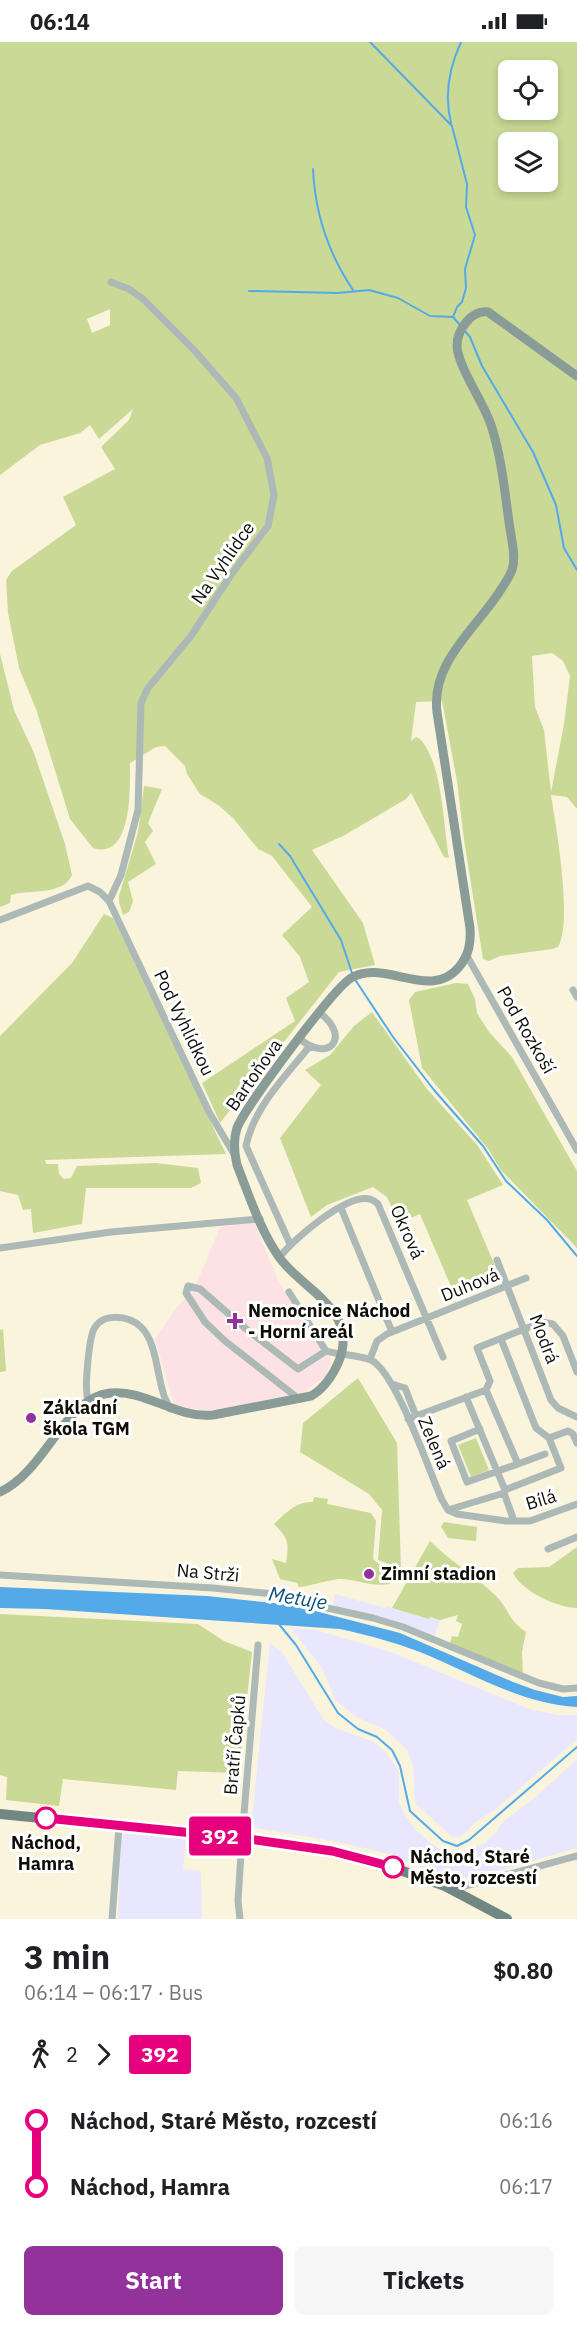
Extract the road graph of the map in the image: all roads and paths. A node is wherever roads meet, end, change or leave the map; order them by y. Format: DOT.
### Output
graph roads {
  1 [pos="111,282"];
  2 [pos="577,376"];
  3 [pos="109,901"];
  4 [pos="0,921"];
  5 [pos="467,956"];
  6 [pos="573,990"];
  7 [pos="577,997"];
  8 [pos="320,1013"];
  9 [pos="300,1039"];
  10 [pos="309,1047"];
  11 [pos="577,1150"];
  12 [pos="235,1156"];
  13 [pos="341,1208"];
  14 [pos="260,1219"];
  15 [pos="290,1244"];
  16 [pos="0,1248"];
  17 [pos="279,1258"];
  18 [pos="496,1260"];
  19 [pos="526,1278"];
  20 [pos="507,1286"];
  21 [pos="289,1292"];
  22 [pos="427,1318"];
  23 [pos="525,1330"];
  24 [pos="392,1332"];
  25 [pos="501,1339"];
  26 [pos="322,1353"];
  27 [pos="341,1355"];
  28 [pos="443,1357"];
  29 [pos="370,1359"];
  30 [pos="577,1372"];
  31 [pos="392,1384"];
  32 [pos="486,1390"];
  33 [pos="466,1397"];
  34 [pos="299,1399"];
  35 [pos="88,1400"];
  36 [pos="170,1409"];
  37 [pos="416,1416"];
  38 [pos="577,1417"];
  39 [pos="408,1419"];
  40 [pos="480,1429"];
  41 [pos="549,1438"];
  42 [pos="577,1443"];
  43 [pos="545,1454"];
  44 [pos="518,1464"];
  45 [pos="498,1471"];
  46 [pos="0,1491"];
  47 [pos="505,1491"];
  48 [pos="577,1504"];
  49 [pos="448,1510"];
  50 [pos="514,1521"];
  51 [pos="577,1537"];
  52 [pos="548,1548"];
  53 [pos="0,1575"];
  54 [pos="258,1645"];
  55 [pos="577,1688"];
  56 [pos="0,1814"];
  57 [pos="119,1826"];
  58 [pos="242,1838"];
  59 [pos="577,1856"];
  60 [pos="454,1889"];
  61 [pos="112,1919"];
  62 [pos="240,1919"];
  63 [pos="507,1919"];
  1 -- 3 [label="street, Na Vyhlídce"];
  2 -- 5 [label="street"];
  3 -- 4 [label="street"];
  3 -- 12 [label="street, Pod Vyhlídkou"];
  5 -- 8 [label="street, Bartoňova"];
  5 -- 11 [label="street, Pod Rozkoší"];
  6 -- 7 [label="street"];
  8 -- 9 [label="street, Bartoňova"];
  8 -- 10 [label="street"];
  9 -- 10 [label="street"];
  9 -- 12 [label="street, Bartoňova"];
  10 -- 15 [label="street"];
  12 -- 14 [label="street, Bartoňova"];
  13 -- 15 [label="street, Okrová"];
  13 -- 22 [label="street, Okrová"];
  13 -- 24 [label="street"];
  14 -- 16 [label="street"];
  14 -- 17 [label="street, Bartoňova"];
  15 -- 17 [label="street, Okrová"];
  17 -- 27 [label="street, Bartoňova"];
  18 -- 20 [label="street, Modrá"];
  19 -- 20 [label="street, Duhová"];
  20 -- 22 [label="street, Duhová"];
  20 -- 23 [label="street, Modrá"];
  21 -- 26 [label="street"];
  22 -- 24 [label="street, Duhová"];
  22 -- 28 [label="street, Okrová"];
  23 -- 25 [label="street"];
  23 -- 30 [label="street"];
  23 -- 38 [label="street, Modrá"];
  24 -- 29 [label="street, Duhová"];
  25 -- 32 [label="street"];
  25 -- 41 [label="street"];
  26 -- 27 [label="street"];
  26 -- 34 [label="street"];
  27 -- 29 [label="street"];
  27 -- 34 [label="street"];
  29 -- 31 [label="street, Zelená"];
  31 -- 37 [label="street"];
  31 -- 39 [label="street, Zelená"];
  32 -- 33 [label="street"];
  32 -- 44 [label="street"];
  33 -- 37 [label="street"];
  33 -- 40 [label="street"];
  34 -- 36 [label="street"];
  35 -- 36 [label="street"];
  35 -- 36 [label="street"];
  35 -- 46 [label="street"];
  37 -- 39 [label="street"];
  39 -- 49 [label="street, Zelená"];
  40 -- 45 [label="street"];
  40 -- 45 [label="street"];
  41 -- 42 [label="street"];
  41 -- 47 [label="street"];
  43 -- 44 [label="street"];
  44 -- 45 [label="street"];
  45 -- 47 [label="street"];
  47 -- 49 [label="street"];
  47 -- 50 [label="street"];
  48 -- 50 [label="street, Bílá"];
  49 -- 50 [label="street"];
  51 -- 52 [label="street"];
  53 -- 55 [label="street, Na Strži"];
  54 -- 58 [label="street, Bratří Čapků"];
  56 -- 57 [label="main road"];
  57 -- 58 [label="main road"];
  57 -- 61 [label="street"];
  58 -- 60 [label="main road"];
  58 -- 62 [label="street, Bratří Čapků"];
  59 -- 60 [label="street"];
  60 -- 63 [label="main road"];
}
